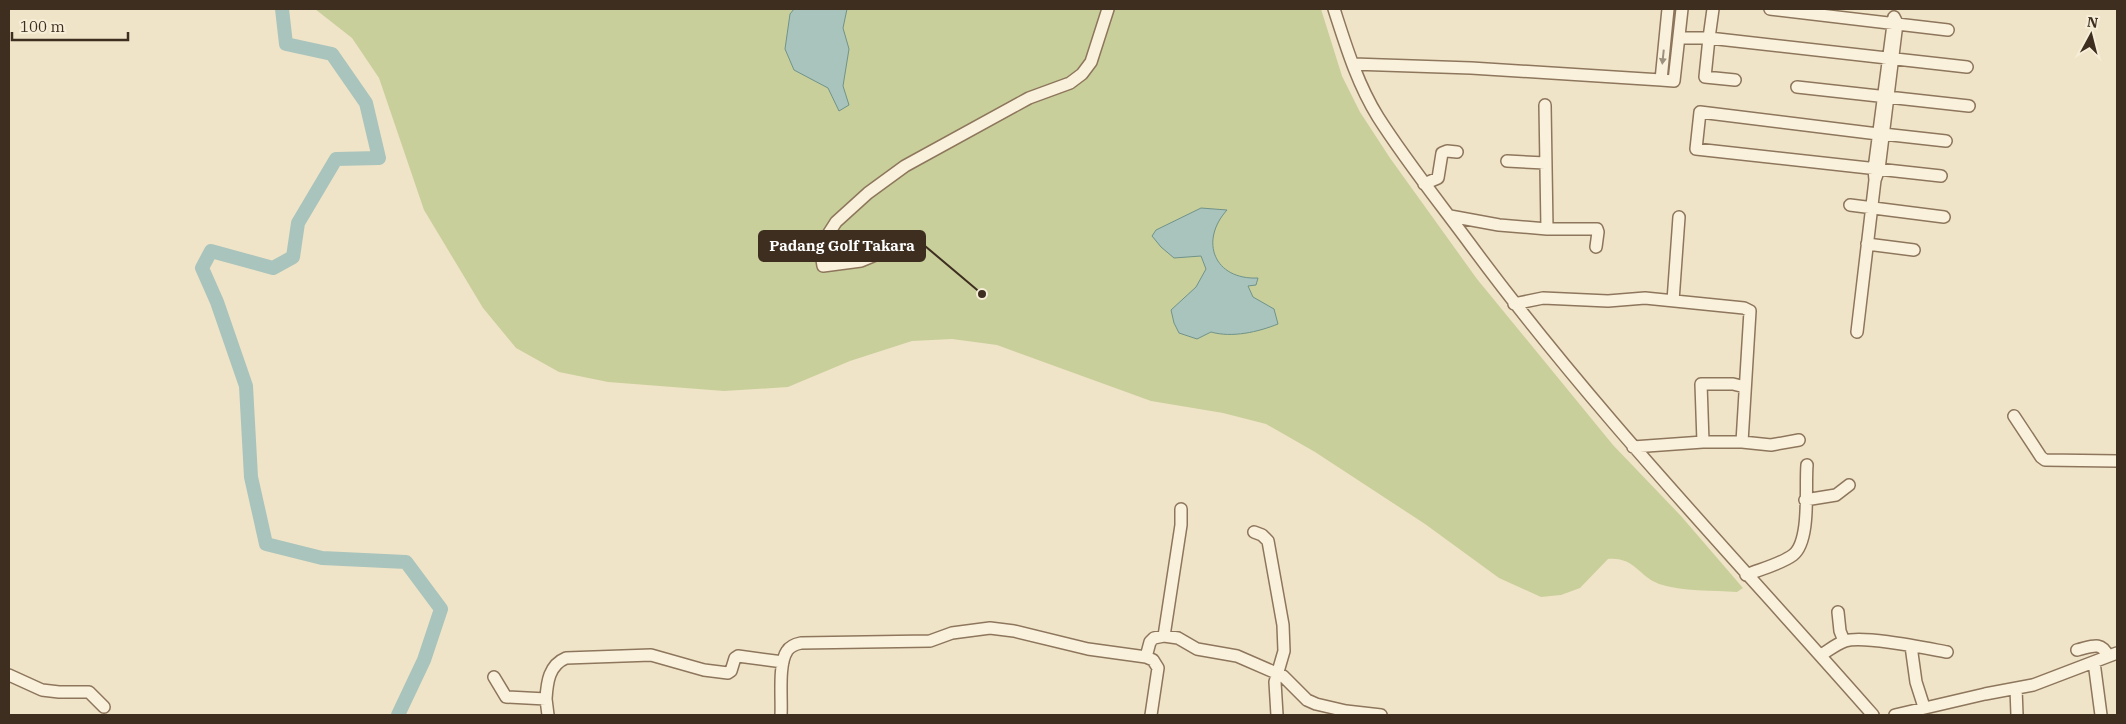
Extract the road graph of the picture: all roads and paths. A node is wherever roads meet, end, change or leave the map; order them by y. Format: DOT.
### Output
graph roads {
  1 [pos="1108,9"];
  2 [pos="1334,9"];
  3 [pos="1668,9"];
  4 [pos="1682,9"];
  5 [pos="1713,9"];
  6 [pos="1770,9"];
  7 [pos="1894,18"];
  8 [pos="1948,30"];
  9 [pos="1679,38"];
  10 [pos="1709,38"];
  11 [pos="1890,59"];
  12 [pos="1353,64"];
  13 [pos="1967,67"];
  14 [pos="1661,80"];
  15 [pos="1736,80"];
  16 [pos="1797,86"];
  17 [pos="1885,97"];
  18 [pos="1545,105"];
  19 [pos="1969,106"];
  20 [pos="1881,134"];
  21 [pos="1946,141"];
  22 [pos="1457,152"];
  23 [pos="1507,160"];
  24 [pos="1544,163"];
  25 [pos="1876,173"];
  26 [pos="1941,176"];
  27 [pos="1424,184"];
  28 [pos="1850,205"];
  29 [pos="1871,208"];
  30 [pos="1450,216"];
  31 [pos="1944,216"];
  32 [pos="1679,217"];
  33 [pos="1547,229"];
  34 [pos="907,242"];
  35 [pos="1867,244"];
  36 [pos="1596,247"];
  37 [pos="1914,250"];
  38 [pos="1673,301"];
  39 [pos="1514,304"];
  40 [pos="1857,332"];
  41 [pos="1745,387"];
  42 [pos="2014,416"];
  43 [pos="1799,440"];
  44 [pos="1703,442"];
  45 [pos="1742,442"];
  46 [pos="1633,447"];
  47 [pos="2117,461"];
  48 [pos="1807,465"];
  49 [pos="1849,485"];
  50 [pos="1805,500"];
  51 [pos="1181,508"];
  52 [pos="1254,532"];
  53 [pos="1746,575"];
  54 [pos="1838,612"];
  55 [pos="1164,636"];
  56 [pos="1844,642"];
  57 [pos="1911,646"];
  58 [pos="2077,650"];
  59 [pos="1947,652"];
  60 [pos="2113,654"];
  61 [pos="1821,655"];
  62 [pos="1146,657"];
  63 [pos="783,662"];
  64 [pos="2094,662"];
  65 [pos="1278,674"];
  66 [pos="9,675"];
  67 [pos="494,677"];
  68 [pos="2016,688"];
  69 [pos="546,699"];
  70 [pos="104,707"];
  71 [pos="1924,708"];
  72 [pos="548,715"];
  73 [pos="781,715"];
  74 [pos="1151,715"];
  75 [pos="1276,715"];
  76 [pos="1381,715"];
  77 [pos="1873,715"];
  78 [pos="1895,715"];
  79 [pos="2017,715"];
  80 [pos="2100,715"];
  1 -- 34 [label="street"];
  2 -- 12 [label="street"];
  3 -- 14 [label="street, one-way"];
  4 -- 9 [label="street"];
  5 -- 10 [label="street"];
  6 -- 7 [label="street"];
  7 -- 8 [label="street"];
  7 -- 11 [label="street"];
  9 -- 10 [label="street"];
  9 -- 14 [label="street"];
  10 -- 11 [label="street"];
  10 -- 15 [label="street"];
  11 -- 13 [label="street"];
  11 -- 17 [label="street"];
  12 -- 14 [label="street"];
  12 -- 27 [label="street"];
  16 -- 17 [label="street"];
  17 -- 19 [label="street"];
  17 -- 20 [label="street"];
  18 -- 24 [label="street"];
  20 -- 21 [label="street"];
  20 -- 25 [label="street"];
  20 -- 25 [label="street"];
  22 -- 27 [label="street"];
  23 -- 24 [label="street"];
  24 -- 33 [label="street"];
  25 -- 26 [label="street"];
  25 -- 29 [label="street"];
  27 -- 30 [label="street"];
  28 -- 29 [label="street"];
  29 -- 31 [label="street"];
  29 -- 35 [label="street"];
  30 -- 33 [label="street"];
  30 -- 39 [label="street"];
  32 -- 38 [label="street"];
  33 -- 36 [label="street"];
  35 -- 37 [label="street"];
  35 -- 40 [label="street"];
  38 -- 39 [label="street"];
  38 -- 41 [label="street"];
  39 -- 46 [label="street"];
  41 -- 44 [label="street"];
  41 -- 45 [label="street"];
  42 -- 47 [label="street"];
  43 -- 45 [label="street"];
  44 -- 45 [label="street"];
  44 -- 46 [label="street"];
  46 -- 53 [label="street"];
  48 -- 50 [label="street"];
  49 -- 50 [label="street"];
  50 -- 53 [label="street"];
  51 -- 55 [label="street"];
  52 -- 65 [label="street"];
  53 -- 61 [label="street"];
  54 -- 56 [label="street"];
  55 -- 62 [label="street"];
  55 -- 65 [label="street"];
  56 -- 57 [label="street"];
  56 -- 61 [label="street"];
  57 -- 59 [label="street"];
  57 -- 71 [label="street"];
  58 -- 60 [label="street"];
  60 -- 64 [label="street"];
  61 -- 77 [label="street"];
  62 -- 63 [label="street"];
  62 -- 74 [label="street"];
  63 -- 69 [label="street"];
  63 -- 73 [label="street"];
  64 -- 68 [label="street"];
  64 -- 80 [label="street"];
  65 -- 75 [label="street"];
  65 -- 76 [label="street"];
  66 -- 70 [label="street"];
  67 -- 69 [label="street"];
  68 -- 71 [label="street"];
  68 -- 79 [label="street"];
  69 -- 72 [label="street"];
  71 -- 78 [label="street"];
}
